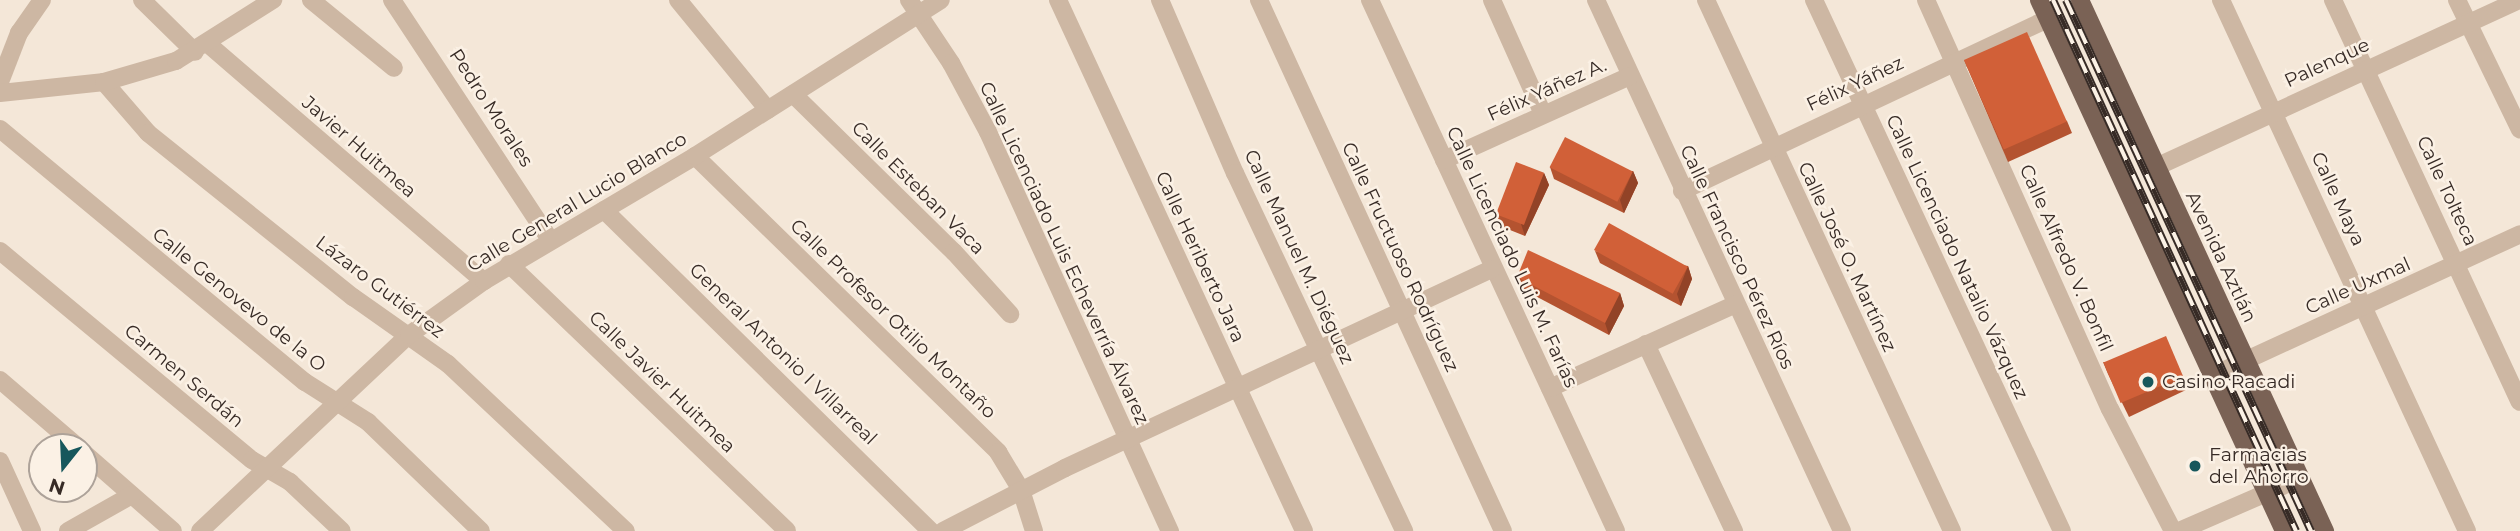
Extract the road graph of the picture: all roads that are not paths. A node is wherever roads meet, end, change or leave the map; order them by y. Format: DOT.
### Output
graph roads {
  1 [pos="42,0"];
  2 [pos="142,0"];
  3 [pos="272,0"];
  4 [pos="311,0"];
  5 [pos="392,0"];
  6 [pos="678,0"];
  7 [pos="941,0"];
  8 [pos="1058,0"];
  9 [pos="1160,0"];
  10 [pos="1259,0"];
  11 [pos="1370,0"];
  12 [pos="1492,0"];
  13 [pos="1596,0"];
  14 [pos="1706,0"];
  15 [pos="1814,0"];
  16 [pos="1926,0"];
  17 [pos="2039,0"];
  18 [pos="2080,0"];
  19 [pos="2221,0"];
  20 [pos="2333,0"];
  21 [pos="2457,0"];
  22 [pos="2519,0"];
  23 [pos="914,7"];
  24 [pos="2048,19"];
  25 [pos="2467,22"];
  26 [pos="202,48"];
  27 [pos="1955,62"];
  28 [pos="2366,67"];
  29 [pos="394,68"];
  30 [pos="1630,76"];
  31 [pos="0,82"];
  32 [pos="104,82"];
  33 [pos="0,93"];
  34 [pos="793,94"];
  35 [pos="1861,103"];
  36 [pos="768,110"];
  37 [pos="2274,111"];
  38 [pos="1544,114"];
  39 [pos="2519,124"];
  40 [pos="0,129"];
  41 [pos="1772,146"];
  42 [pos="695,156"];
  43 [pos="1444,160"];
  44 [pos="2156,167"];
  45 [pos="1682,191"];
  46 [pos="604,210"];
  47 [pos="2520,233"];
  48 [pos="551,240"];
  49 [pos="0,251"];
  50 [pos="2458,263"];
  51 [pos="509,264"];
  52 [pos="1492,269"];
  53 [pos="484,281"];
  54 [pos="1734,305"];
  55 [pos="2364,307"];
  56 [pos="1402,313"];
  57 [pos="1010,314"];
  58 [pos="409,335"];
  59 [pos="1646,344"];
  60 [pos="1320,351"];
  61 [pos="2245,360"];
  62 [pos="2214,375"];
  63 [pos="0,380"];
  64 [pos="1550,387"];
  65 [pos="1238,388"];
  66 [pos="2520,402"];
  67 [pos="340,403"];
  68 [pos="62,433"];
  69 [pos="1127,439"];
  70 [pos="0,461"];
  71 [pos="98,465"];
  72 [pos="267,469"];
  73 [pos="2301,478"];
  74 [pos="1021,490"];
  75 [pos="2266,492"];
  76 [pos="132,495"];
  77 [pos="32,531"];
  78 [pos="68,531"];
  79 [pos="173,531"];
  80 [pos="200,531"];
  81 [pos="342,531"];
  82 [pos="481,531"];
  83 [pos="626,531"];
  84 [pos="787,531"];
  85 [pos="931,531"];
  86 [pos="943,531"];
  87 [pos="1034,531"];
  88 [pos="1170,531"];
  89 [pos="1304,531"];
  90 [pos="1404,531"];
  91 [pos="1503,531"];
  92 [pos="1616,531"];
  93 [pos="1734,531"];
  94 [pos="1842,531"];
  95 [pos="1952,531"];
  96 [pos="2062,531"];
  97 [pos="2173,531"];
  98 [pos="2179,531"];
  99 [pos="2284,531"];
  100 [pos="2325,531"];
  101 [pos="2467,531"];
  1 -- 31 [label="street"];
  2 -- 26 [label="street, Javier Huitmea"];
  3 -- 26 [label="street"];
  4 -- 29 [label="street"];
  5 -- 48 [label="street, Pedro Morales"];
  6 -- 36 [label="street"];
  7 -- 23 [label="street, Calle General Lucio Blanco"];
  8 -- 65 [label="street, Calle Heriberto Jara"];
  9 -- 60 [label="street, Calle Manuel M. Diéguez"];
  10 -- 56 [label="street, Calle Fructuoso Rodríguez"];
  11 -- 43 [label="street, Calle Licenciado Luis M. Farías"];
  12 -- 38 [label="street"];
  13 -- 30 [label="street, Calle Francisco Pérez Ríos"];
  14 -- 41 [label="street, Calle José O. Martínez"];
  15 -- 35 [label="street, Calle Licenciado Natalio Vázquez"];
  16 -- 27 [label="street, Calle Alfredo V. Bonfil"];
  17 -- 24 [label="main road"];
  18 -- 44 [label="main road, Avenida Aztlán"];
  19 -- 37 [label="street, Calle Maya"];
  20 -- 28 [label="street, Calle Tolteca"];
  21 -- 25 [label="street"];
  22 -- 25 [label="street, Palenque"];
  23 -- 34 [label="street, Calle General Lucio Blanco"];
  23 -- 69 [label="street, Calle Licenciado Luis Echeverría Álvarez"];
  24 -- 27 [label="street, Félix Yáñez"];
  24 -- 62 [label="main road"];
  25 -- 28 [label="street, Palenque"];
  25 -- 39 [label="street"];
  26 -- 32 [label="street"];
  26 -- 53 [label="street, Javier Huitmea"];
  27 -- 35 [label="street, Félix Yáñez"];
  27 -- 97 [label="street, Calle Alfredo V. Bonfil"];
  28 -- 37 [label="street, Palenque"];
  28 -- 50 [label="street, Calle Tolteca"];
  30 -- 38 [label="street, Félix Yáñez A."];
  30 -- 45 [label="street, Calle Francisco Pérez Ríos"];
  32 -- 33 [label="street"];
  32 -- 58 [label="street, Lázaro Gutiérrez"];
  34 -- 36 [label="street, Calle General Lucio Blanco"];
  34 -- 57 [label="street, Calle Esteban Vaca"];
  35 -- 41 [label="street, Félix Yáñez"];
  35 -- 96 [label="street, Calle Licenciado Natalio Vázquez"];
  36 -- 42 [label="street, Calle General Lucio Blanco"];
  37 -- 44 [label="street, Palenque"];
  37 -- 55 [label="street, Calle Maya"];
  38 -- 43 [label="street, Félix Yáñez A."];
  40 -- 67 [label="street, Calle Genovevo de la O"];
  41 -- 45 [label="street, Félix Yáñez"];
  41 -- 95 [label="street, Calle José O. Martínez"];
  42 -- 46 [label="street, Calle General Lucio Blanco"];
  42 -- 74 [label="street, Calle Profesor Otilio Montaño"];
  43 -- 52 [label="street, Calle Licenciado Luis M. Farías"];
  44 -- 61 [label="main road, Avenida Aztlán"];
  45 -- 54 [label="street, Calle Francisco Pérez Ríos"];
  46 -- 48 [label="street, Calle General Lucio Blanco"];
  46 -- 85 [label="street, General Antonio I Villarreal"];
  47 -- 50 [label="street, Calle Uxmal"];
  48 -- 51 [label="street, Calle General Lucio Blanco"];
  49 -- 72 [label="street, Carmen Serdán"];
  50 -- 55 [label="street, Calle Uxmal"];
  50 -- 66 [label="street, Calle Tolteca"];
  51 -- 53 [label="street, Calle General Lucio Blanco"];
  51 -- 84 [label="street, Calle Javier Huitmea"];
  52 -- 56 [label="street"];
  52 -- 64 [label="street, Calle Licenciado Luis M. Farías"];
  53 -- 58 [label="street, Calle General Lucio Blanco"];
  54 -- 59 [label="street"];
  54 -- 94 [label="street, Calle Francisco Pérez Ríos"];
  55 -- 61 [label="street, Calle Uxmal"];
  55 -- 101 [label="street, Calle Maya"];
  56 -- 60 [label="street"];
  56 -- 91 [label="street, Calle Fructuoso Rodríguez"];
  58 -- 67 [label="street, Calle General Lucio Blanco"];
  58 -- 83 [label="street, Lázaro Gutiérrez"];
  59 -- 64 [label="street"];
  59 -- 93 [label="street"];
  60 -- 65 [label="street"];
  60 -- 90 [label="street, Calle Manuel M. Diéguez"];
  61 -- 62 [label="street, Calle Uxmal"];
  61 -- 73 [label="main road, Avenida Aztlán"];
  62 -- 75 [label="main road"];
  63 -- 68 [label="street"];
  64 -- 92 [label="street, Calle Licenciado Luis M. Farías"];
  65 -- 69 [label="street"];
  65 -- 89 [label="street, Calle Heriberto Jara"];
  67 -- 72 [label="street, Calle General Lucio Blanco"];
  67 -- 82 [label="street, Calle Genovevo de la O"];
  69 -- 74 [label="street"];
  69 -- 88 [label="street, Calle Licenciado Luis Echeverría Álvarez"];
  70 -- 77 [label="street"];
  71 -- 76 [label="street"];
  72 -- 80 [label="street, Calle General Lucio Blanco"];
  72 -- 81 [label="street, Carmen Serdán"];
  73 -- 75 [label="street"];
  73 -- 100 [label="main road, Avenida Aztlán"];
  74 -- 86 [label="street"];
  74 -- 87 [label="street, Calle Profesor Otilio Montaño"];
  75 -- 98 [label="street"];
  75 -- 99 [label="main road"];
  76 -- 78 [label="street"];
  76 -- 79 [label="street"];
}
